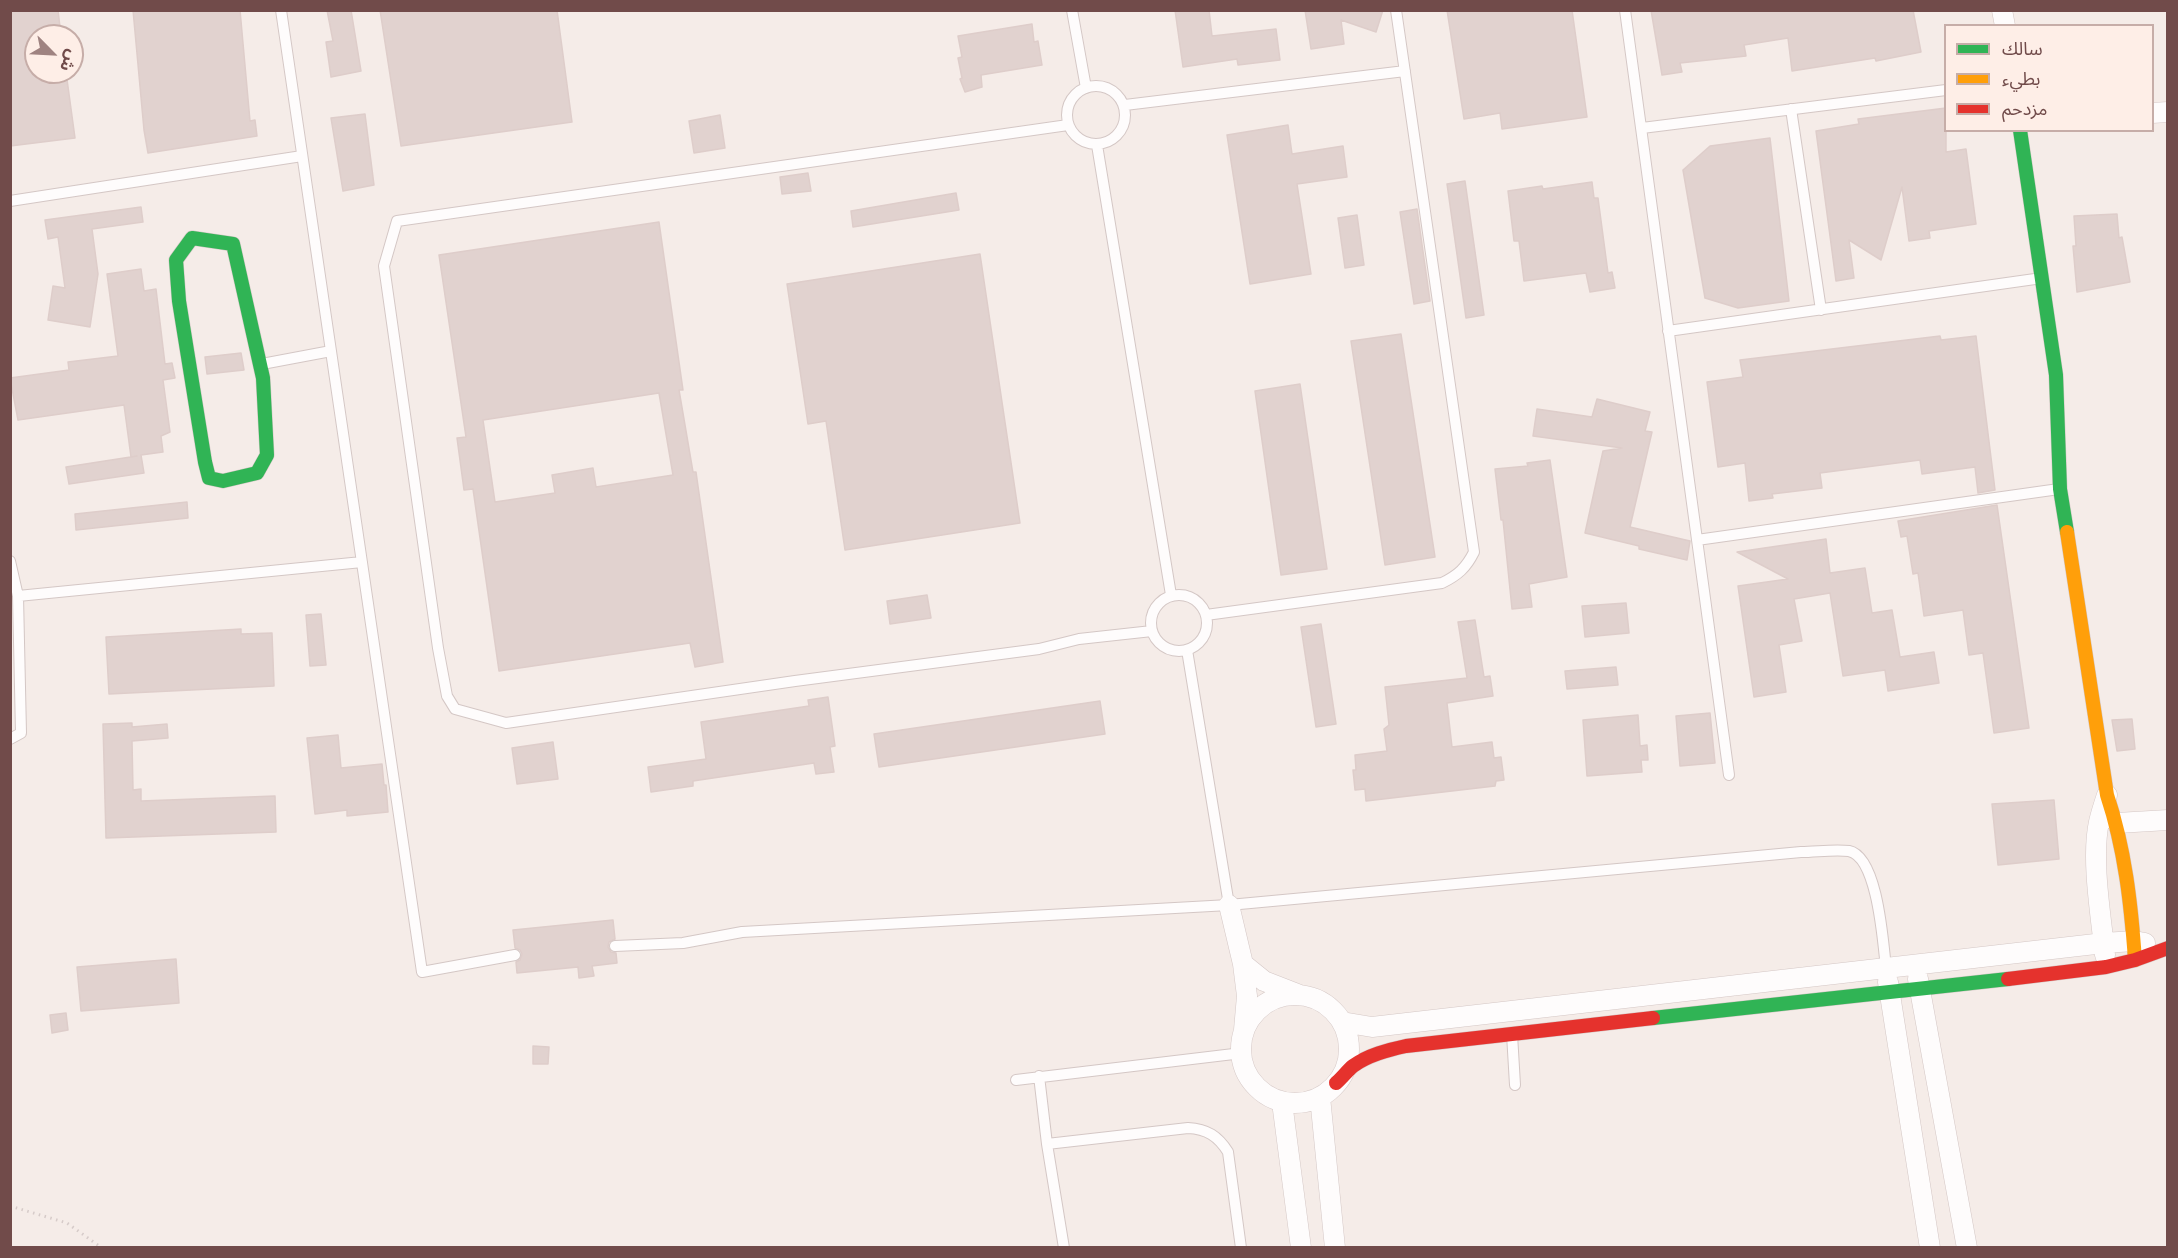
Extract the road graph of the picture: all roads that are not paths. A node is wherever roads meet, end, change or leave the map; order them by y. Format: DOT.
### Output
graph roads {
  1 [pos="281,10"];
  2 [pos="1071,10"];
  3 [pos="1396,10"];
  4 [pos="1625,10"];
  5 [pos="1405,71"];
  6 [pos="1086,88"];
  7 [pos="1944,90"];
  8 [pos="1125,105"];
  9 [pos="1791,109"];
  10 [pos="1068,125"];
  11 [pos="1642,128"];
  12 [pos="2020,132"];
  13 [pos="1097,145"];
  14 [pos="302,156"];
  15 [pos="10,201"];
  16 [pos="2042,278"];
  17 [pos="1821,310"];
  18 [pos="1668,331"];
  19 [pos="331,351"];
  20 [pos="261,364"];
  21 [pos="2061,489"];
  22 [pos="1697,540"];
  23 [pos="10,561"];
  24 [pos="362,562"];
  25 [pos="1171,595"];
  26 [pos="18,596"];
  27 [pos="1206,615"];
  28 [pos="1152,631"];
  29 [pos="1187,650"];
  30 [pos="10,739"];
  31 [pos="1729,775"];
  32 [pos="2107,795"];
  33 [pos="2168,820"];
  34 [pos="2117,823"];
  35 [pos="1229,905"];
  36 [pos="2104,943"];
  37 [pos="615,946"];
  38 [pos="2167,948"];
  39 [pos="2134,951"];
  40 [pos="515,955"];
  41 [pos="1242,964"];
  42 [pos="1916,964"];
  43 [pos="2106,967"];
  44 [pos="1886,968"];
  45 [pos="1920,990"];
  46 [pos="1890,993"];
  47 [pos="1303,996"];
  48 [pos="1341,1022"];
  49 [pos="1512,1034"];
  50 [pos="1243,1044"];
  51 [pos="1039,1076"];
  52 [pos="1016,1080"];
  53 [pos="1336,1083"];
  54 [pos="1515,1085"];
  55 [pos="1320,1097"];
  56 [pos="1282,1102"];
  57 [pos="1047,1144"];
  58 [pos="1064,1248"];
  59 [pos="1240,1248"];
  60 [pos="1301,1248"];
  61 [pos="1335,1248"];
  62 [pos="1930,1248"];
  63 [pos="1967,1248"];
  1 -- 14 [label="lane"];
  2 -- 6 [label="lane"];
  3 -- 5 [label="lane"];
  4 -- 11 [label="lane"];
  5 -- 8 [label="lane"];
  5 -- 27 [label="lane"];
  6 -- 8 [label="lane"];
  6 -- 10 [label="lane"];
  7 -- 9 [label="lane"];
  8 -- 13 [label="lane"];
  9 -- 11 [label="lane"];
  9 -- 17 [label="lane"];
  10 -- 13 [label="lane"];
  10 -- 28 [label="lane"];
  11 -- 18 [label="lane"];
  12 -- 16 [label="street"];
  13 -- 25 [label="lane"];
  14 -- 15 [label="lane"];
  14 -- 19 [label="lane"];
  16 -- 17 [label="lane"];
  16 -- 21 [label="street"];
  17 -- 18 [label="lane"];
  18 -- 22 [label="lane"];
  19 -- 20 [label="lane"];
  19 -- 24 [label="lane"];
  20 -- 20 [label="street"];
  21 -- 22 [label="lane"];
  21 -- 32 [label="street"];
  22 -- 31 [label="lane"];
  23 -- 26 [label="lane"];
  24 -- 26 [label="lane"];
  24 -- 40 [label="lane"];
  25 -- 27 [label="lane"];
  25 -- 28 [label="lane"];
  26 -- 30 [label="lane"];
  27 -- 29 [label="lane"];
  28 -- 29 [label="lane"];
  29 -- 35 [label="lane"];
  32 -- 34 [label="street"];
  32 -- 36 [label="street"];
  33 -- 34 [label="street"];
  34 -- 39 [label="street"];
  35 -- 37 [label="lane"];
  35 -- 41 [label="street"];
  35 -- 44 [label="lane"];
  36 -- 39 [label="street"];
  36 -- 42 [label="street"];
  36 -- 43 [label="street"];
  38 -- 39 [label="street"];
  39 -- 43 [label="street"];
  41 -- 47 [label="street"];
  41 -- 50 [label="street"];
  42 -- 44 [label="street"];
  42 -- 45 [label="street"];
  43 -- 45 [label="street"];
  44 -- 46 [label="street"];
  44 -- 48 [label="street"];
  45 -- 46 [label="street"];
  45 -- 63 [label="street"];
  46 -- 49 [label="street"];
  46 -- 62 [label="street"];
  47 -- 48 [label="street"];
  47 -- 50 [label="street"];
  48 -- 53 [label="street"];
  49 -- 53 [label="street"];
  49 -- 54 [label="lane"];
  50 -- 51 [label="lane"];
  50 -- 56 [label="street"];
  51 -- 52 [label="lane"];
  51 -- 57 [label="lane"];
  53 -- 55 [label="street"];
  55 -- 56 [label="street"];
  55 -- 61 [label="street"];
  56 -- 60 [label="street"];
  57 -- 58 [label="lane"];
  57 -- 59 [label="lane"];
}
